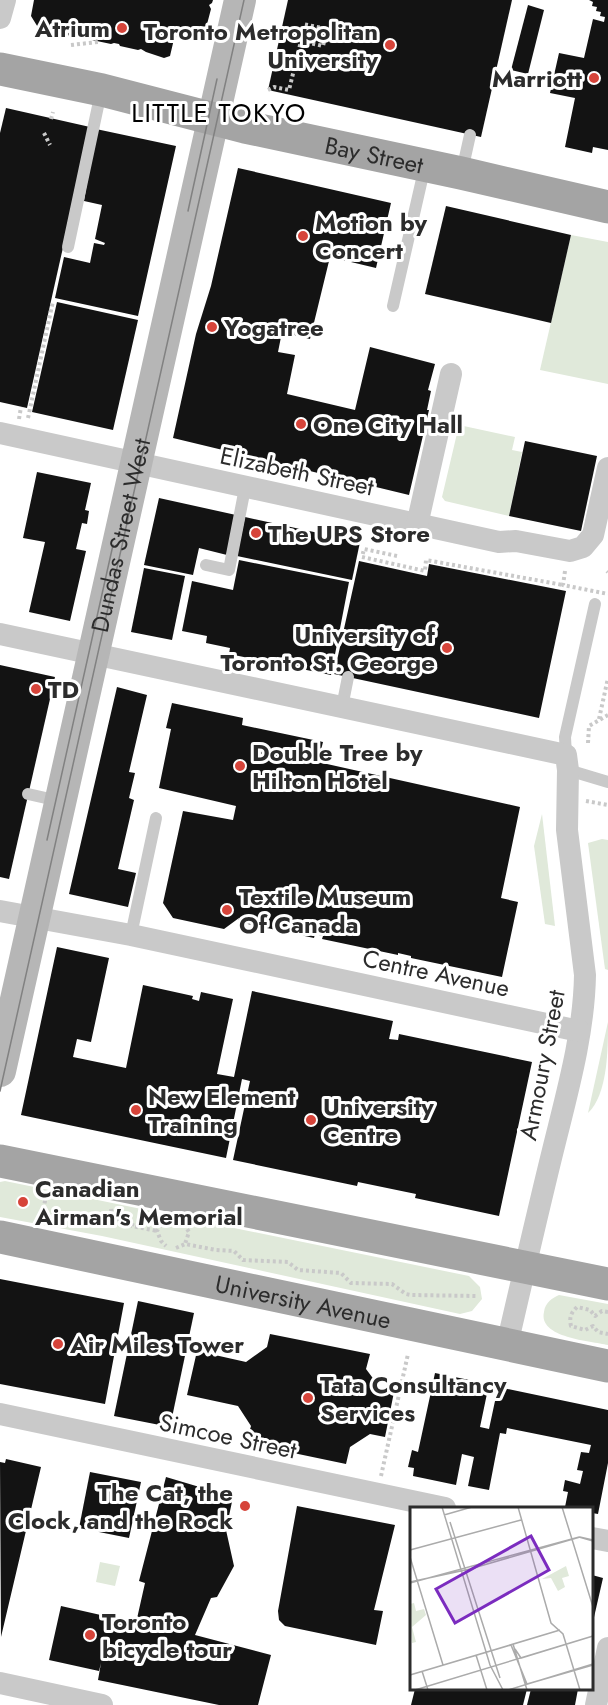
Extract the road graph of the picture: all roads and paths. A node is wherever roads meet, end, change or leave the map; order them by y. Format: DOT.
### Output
graph roads {
  1 [pos="4,0"];
  2 [pos="240,0"];
  3 [pos="0,18"];
  4 [pos="303,24"];
  5 [pos="98,42"];
  6 [pos="71,45"];
  7 [pos="0,69"];
  8 [pos="102,90"];
  9 [pos="268,90"];
  10 [pos="53,112"];
  11 [pos="51,118"];
  12 [pos="213,118"];
  13 [pos="44,133"];
  14 [pos="470,135"];
  15 [pos="50,145"];
  16 [pos="425,165"];
  17 [pos="461,172"];
  18 [pos="608,207"];
  19 [pos="68,247"];
  20 [pos="52,301"];
  21 [pos="393,306"];
  22 [pos="451,374"];
  23 [pos="21,407"];
  24 [pos="14,428"];
  25 [pos="136,464"];
  26 [pos="296,468"];
  27 [pos="608,468"];
  28 [pos="294,474"];
  29 [pos="245,488"];
  30 [pos="417,525"];
  31 [pos="397,556"];
  32 [pos="206,565"];
  33 [pos="565,571"];
  34 [pos="563,585"];
  35 [pos="608,594"];
  36 [pos="596,604"];
  37 [pos="0,634"];
  38 [pos="94,654"];
  39 [pos="348,677"];
  40 [pos="608,678"];
  41 [pos="342,707"];
  42 [pos="608,715"];
  43 [pos="599,719"];
  44 [pos="588,743"];
  45 [pos="567,763"];
  46 [pos="608,783"];
  47 [pos="28,794"];
  48 [pos="60,801"];
  49 [pos="586,801"];
  50 [pos="608,805"];
  51 [pos="156,818"];
  52 [pos="0,911"];
  53 [pos="34,917"];
  54 [pos="131,935"];
  55 [pos="579,1031"];
  56 [pos="0,1071"];
  57 [pos="0,1161"];
  58 [pos="47,1193"];
  59 [pos="40,1221"];
  60 [pos="132,1226"];
  61 [pos="157,1231"];
  62 [pos="0,1237"];
  63 [pos="185,1244"];
  64 [pos="525,1268"];
  65 [pos="608,1284"];
  66 [pos="477,1296"];
  67 [pos="608,1312"];
  68 [pos="595,1316"];
  69 [pos="593,1326"];
  70 [pos="608,1334"];
  71 [pos="507,1345"];
  72 [pos="408,1354"];
  73 [pos="608,1366"];
  74 [pos="0,1414"];
  75 [pos="380,1479"];
  76 [pos="436,1507"];
  77 [pos="593,1538"];
  78 [pos="608,1541"];
  79 [pos="608,1648"];
  80 [pos="0,1683"];
  81 [pos="102,1705"];
  82 [pos="596,1705"];
  1 -- 3 [label="street"];
  2 -- 12 [label="main road, Dundas Street West"];
  4 -- 9 [label="path"];
  5 -- 6 [label="path"];
  7 -- 8 [label="main road, Bay Street"];
  8 -- 12 [label="main road, Bay Street"];
  8 -- 19 [label="lane"];
  10 -- 11 [label="path"];
  12 -- 16 [label="main road, Bay Street"];
  12 -- 25 [label="main road, Dundas Street West"];
  13 -- 15 [label="path"];
  14 -- 17 [label="lane"];
  16 -- 17 [label="main road, Bay Street"];
  16 -- 21 [label="lane"];
  17 -- 18 [label="main road, Bay Street"];
  20 -- 24 [label="path"];
  22 -- 30 [label="street"];
  23 -- 24 [label="path"];
  24 -- 25 [label="street, Elizabeth Street"];
  25 -- 29 [label="street, Elizabeth Street"];
  25 -- 38 [label="main road, Dundas Street West"];
  26 -- 28 [label="path"];
  27 -- 30 [label="street, Elizabeth Street"];
  29 -- 30 [label="street, Elizabeth Street"];
  29 -- 32 [label="lane"];
  31 -- 34 [label="path"];
  33 -- 34 [label="path, bridge"];
  34 -- 35 [label="path, bridge"];
  36 -- 45 [label="lane"];
  37 -- 38 [label="street"];
  38 -- 41 [label="street"];
  38 -- 48 [label="main road, Dundas Street West"];
  39 -- 41 [label="lane"];
  40 -- 43 [label="path"];
  41 -- 45 [label="street"];
  42 -- 43 [label="path"];
  43 -- 44 [label="path"];
  45 -- 46 [label="lane"];
  45 -- 55 [label="street, Armoury Street"];
  47 -- 48 [label="lane"];
  48 -- 53 [label="main road, Dundas Street West"];
  49 -- 50 [label="path"];
  51 -- 54 [label="lane"];
  52 -- 53 [label="street, Centre Avenue"];
  53 -- 54 [label="street, Centre Avenue"];
  53 -- 56 [label="main road, Dundas Street West"];
  54 -- 55 [label="street, Centre Avenue"];
  55 -- 64 [label="street, Armoury Street"];
  57 -- 64 [label="main road"];
  58 -- 59 [label="path"];
  60 -- 61 [label="path"];
  61 -- 63 [label="path"];
  61 -- 63 [label="path"];
  62 -- 71 [label="main road, University Avenue"];
  63 -- 66 [label="path"];
  64 -- 65 [label="main road"];
  64 -- 71 [label="street, Armoury Street"];
  67 -- 68 [label="path"];
  68 -- 69 [label="path"];
  68 -- 69 [label="path"];
  69 -- 70 [label="path"];
  71 -- 73 [label="main road, University Avenue"];
  72 -- 75 [label="path"];
  74 -- 76 [label="street, Simcoe Street"];
  77 -- 78 [label="street"];
  79 -- 82 [label="street"];
  80 -- 81 [label="street"];
}
